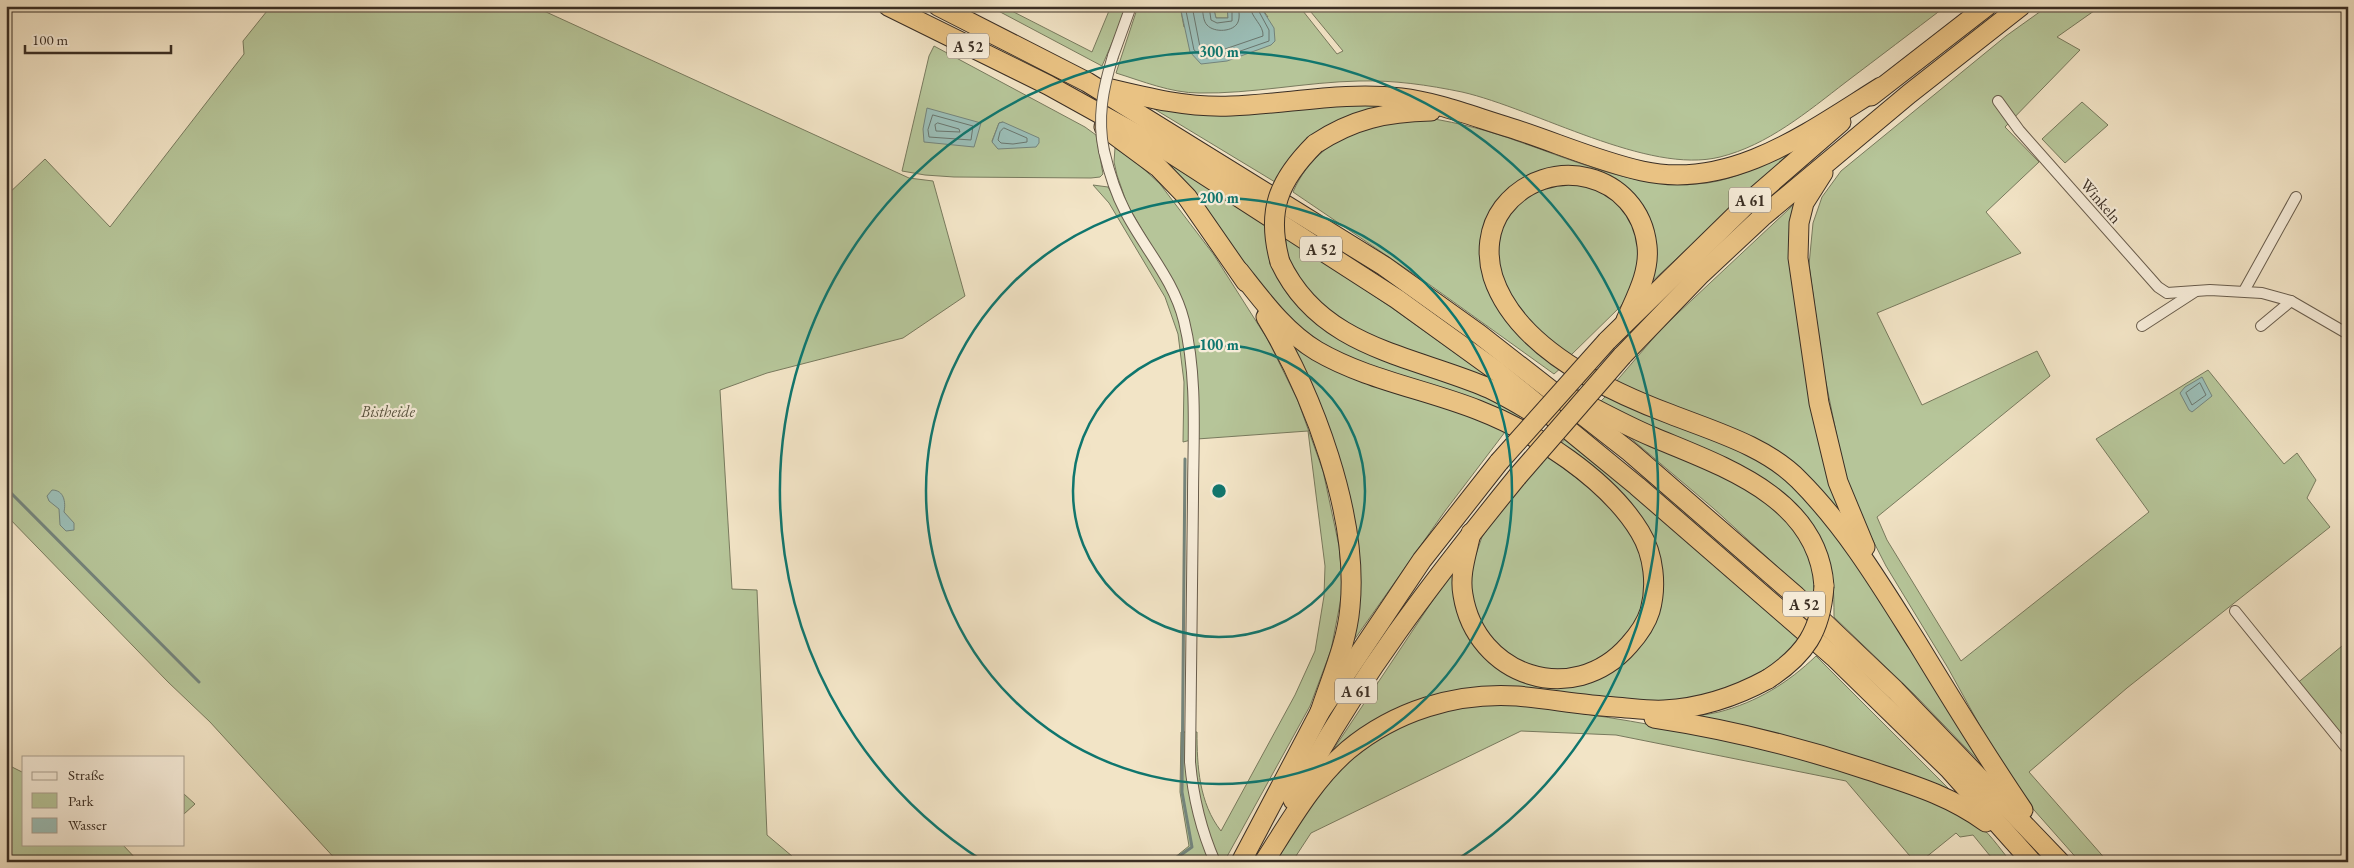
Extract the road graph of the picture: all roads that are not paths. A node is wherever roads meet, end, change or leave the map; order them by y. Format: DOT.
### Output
graph roads {
  1 [pos="888,6"];
  2 [pos="938,6"];
  3 [pos="1131,6"];
  4 [pos="1987,6"];
  5 [pos="2021,6"];
  6 [pos="1087,82"];
  7 [pos="1048,85"];
  8 [pos="1881,87"];
  9 [pos="1998,101"];
  10 [pos="1457,112"];
  11 [pos="1839,152"];
  12 [pos="2296,197"];
  13 [pos="1239,271"];
  14 [pos="2196,290"];
  15 [pos="2244,291"];
  16 [pos="2292,301"];
  17 [pos="1626,320"];
  18 [pos="2142,326"];
  19 [pos="2261,326"];
  20 [pos="2348,334"];
  21 [pos="1531,374"];
  22 [pos="1578,437"];
  23 [pos="1471,533"];
  24 [pos="1883,588"];
  25 [pos="2235,611"];
  26 [pos="1589,706"];
  27 [pos="1320,712"];
  28 [pos="2348,750"];
  29 [pos="2018,846"];
  30 [pos="2057,859"];
  31 [pos="1215,862"];
  32 [pos="1241,862"];
  33 [pos="1262,862"];
  34 [pos="2032,862"];
  1 -- 7 [label="highway, A 52"];
  2 -- 6 [label="highway, A 52"];
  3 -- 31 [label="street, bridge"];
  4 -- 8 [label="highway, A 61"];
  5 -- 11 [label="highway, A 61"];
  6 -- 10 [label="highway"];
  6 -- 21 [label="highway, A 52"];
  7 -- 13 [label="highway"];
  7 -- 22 [label="highway, A 52"];
  8 -- 10 [label="highway"];
  8 -- 17 [label="highway, A 61"];
  9 -- 14 [label="street, Winkeln"];
  10 -- 22 [label="highway, bridge"];
  11 -- 23 [label="highway, A 61, bridge"];
  11 -- 24 [label="highway"];
  12 -- 15 [label="street"];
  13 -- 23 [label="highway"];
  13 -- 27 [label="highway"];
  14 -- 15 [label="street, Winkeln"];
  14 -- 18 [label="street"];
  15 -- 16 [label="street, Winkeln"];
  16 -- 19 [label="street"];
  16 -- 20 [label="street, Winkeln"];
  17 -- 24 [label="highway"];
  17 -- 27 [label="highway, A 61, bridge"];
  21 -- 26 [label="highway, bridge"];
  21 -- 30 [label="highway, A 52"];
  22 -- 29 [label="highway, A 52"];
  23 -- 33 [label="highway, A 61"];
  24 -- 30 [label="highway"];
  25 -- 28 [label="street"];
  26 -- 29 [label="highway"];
  26 -- 33 [label="highway"];
  27 -- 32 [label="highway, A 61"];
  29 -- 34 [label="highway, A 52"];
}
